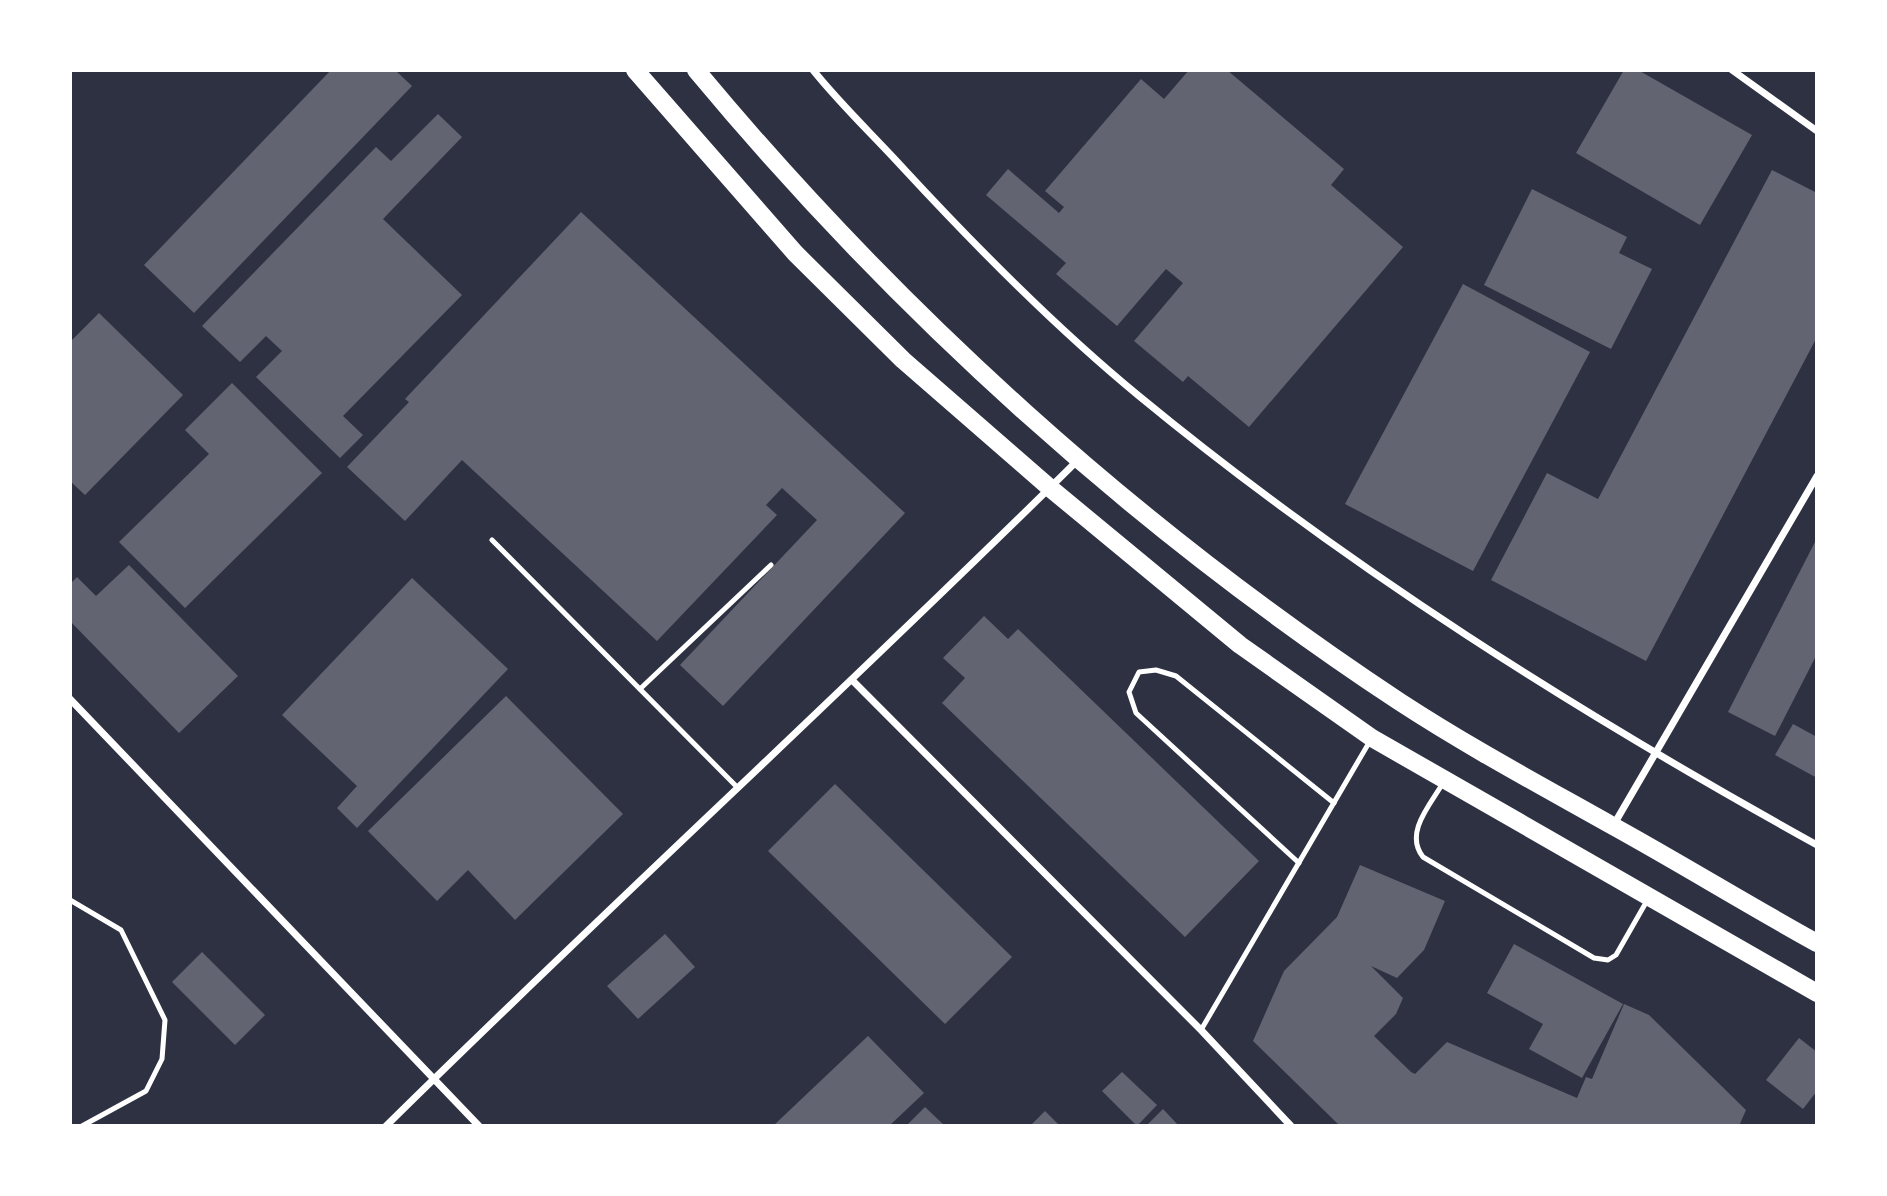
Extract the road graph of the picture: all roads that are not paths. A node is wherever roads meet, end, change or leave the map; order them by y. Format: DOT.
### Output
graph roads {
  1 [pos="635,70"];
  2 [pos="696,70"];
  3 [pos="813,70"];
  4 [pos="1732,70"];
  5 [pos="1817,131"];
  6 [pos="1079,458"];
  7 [pos="1817,476"];
  8 [pos="1050,488"];
  9 [pos="492,540"];
  10 [pos="771,565"];
  11 [pos="852,681"];
  12 [pos="640,689"];
  13 [pos="70,699"];
  14 [pos="1372,738"];
  15 [pos="1657,755"];
  16 [pos="1445,780"];
  17 [pos="737,787"];
  18 [pos="1334,803"];
  19 [pos="1613,826"];
  20 [pos="1817,845"];
  21 [pos="1299,863"];
  22 [pos="1648,899"];
  23 [pos="70,900"];
  24 [pos="1817,943"];
  25 [pos="1817,993"];
  26 [pos="1201,1030"];
  27 [pos="433,1079"];
  28 [pos="82,1126"];
  29 [pos="386,1126"];
  30 [pos="480,1126"];
  31 [pos="1291,1126"];
  1 -- 8 [label="main road"];
  2 -- 6 [label="main road"];
  3 -- 15 [label="street"];
  4 -- 5 [label="street"];
  6 -- 8 [label="street"];
  6 -- 19 [label="main road"];
  7 -- 15 [label="street"];
  8 -- 11 [label="street"];
  8 -- 14 [label="main road"];
  9 -- 12 [label="lane"];
  10 -- 12 [label="lane"];
  11 -- 17 [label="street"];
  11 -- 26 [label="street"];
  12 -- 17 [label="lane"];
  13 -- 27 [label="street"];
  14 -- 16 [label="main road"];
  14 -- 18 [label="lane"];
  15 -- 19 [label="street"];
  15 -- 20 [label="street"];
  16 -- 22 [label="main road"];
  16 -- 22 [label="lane"];
  17 -- 27 [label="street"];
  18 -- 21 [label="lane"];
  18 -- 21 [label="lane"];
  19 -- 24 [label="main road"];
  21 -- 26 [label="lane"];
  22 -- 25 [label="main road"];
  23 -- 28 [label="lane"];
  26 -- 31 [label="street"];
  27 -- 29 [label="street"];
  27 -- 30 [label="street"];
}
